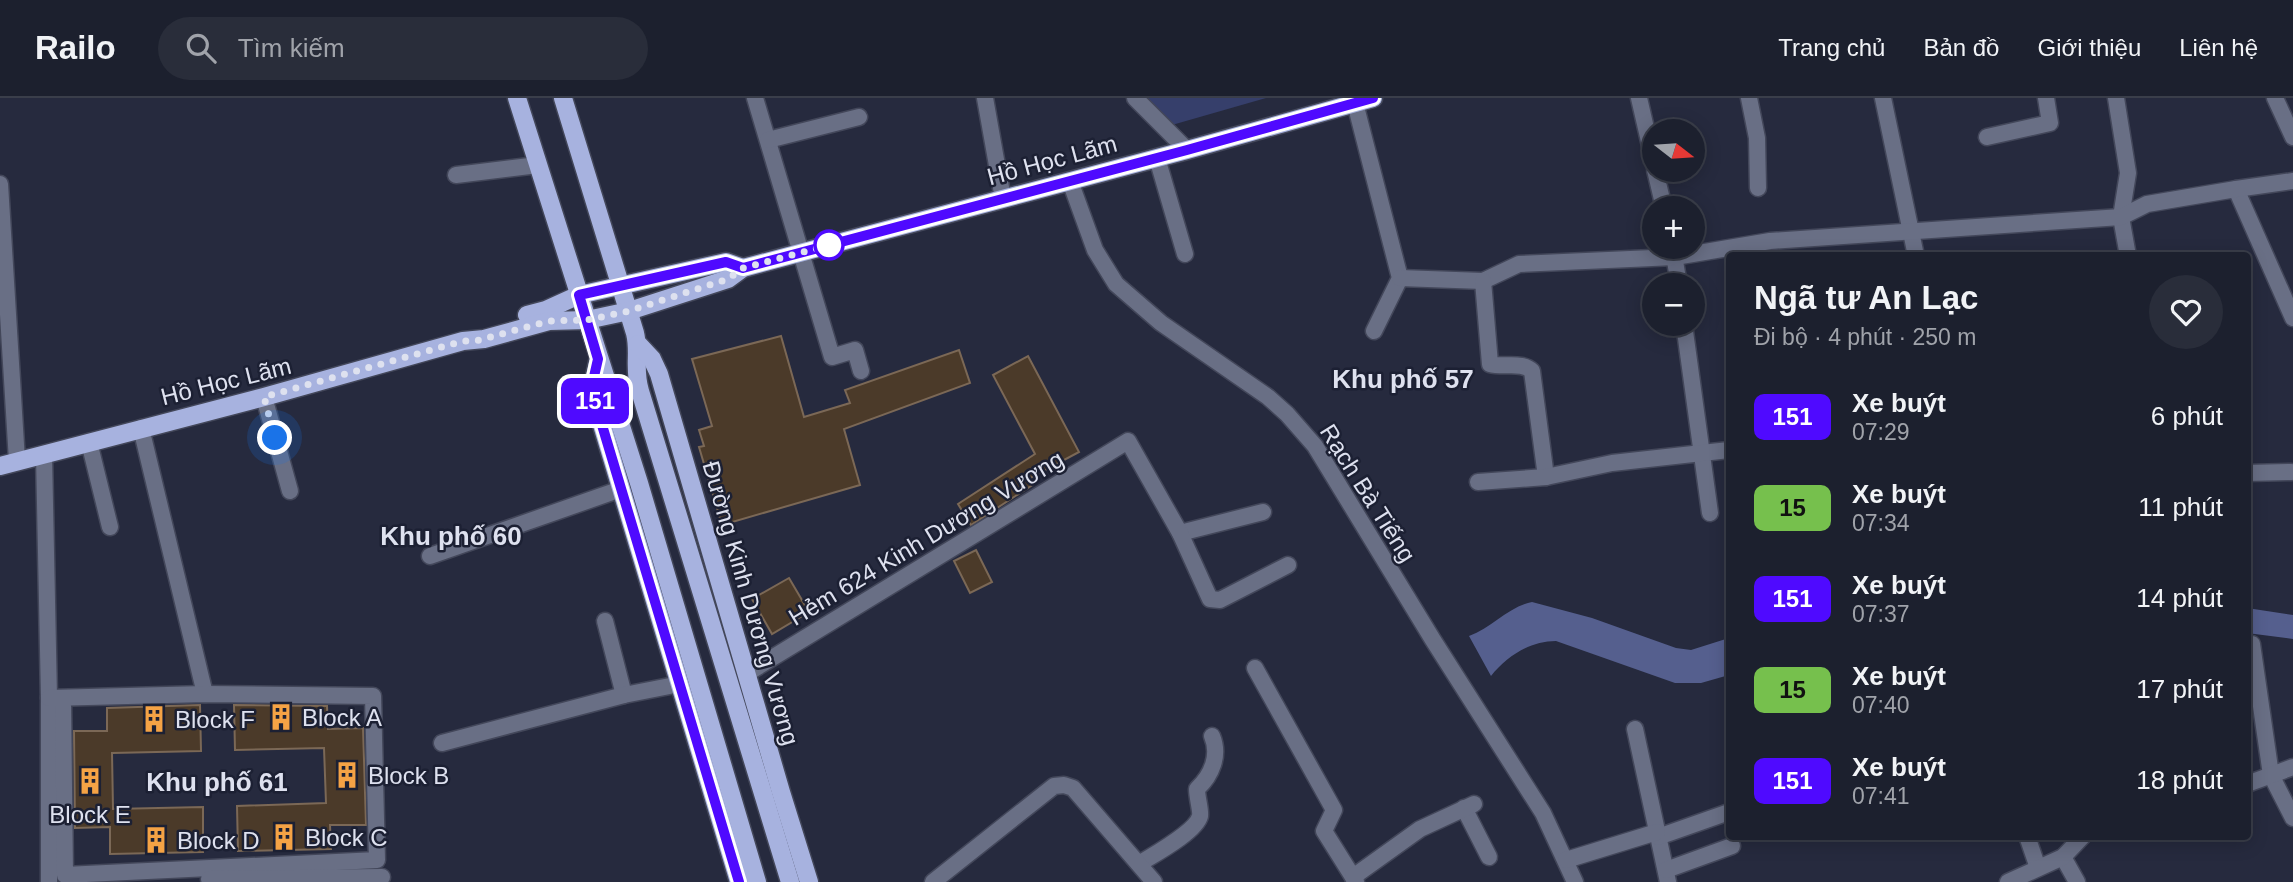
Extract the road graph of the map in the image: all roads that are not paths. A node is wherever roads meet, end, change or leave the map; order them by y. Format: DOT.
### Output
graph roads {
  1 [pos="517,98"];
  2 [pos="563,98"];
  3 [pos="755,98"];
  4 [pos="985,98"];
  5 [pos="1135,98"];
  6 [pos="1639,98"];
  7 [pos="1749,98"];
  8 [pos="1883,98"];
  9 [pos="2046,98"];
  10 [pos="2116,98"];
  11 [pos="2275,98"];
  12 [pos="1364,100"];
  13 [pos="859,117"];
  14 [pos="1644,119"];
  15 [pos="1987,137"];
  16 [pos="2293,137"];
  17 [pos="768,140"];
  18 [pos="1187,150"];
  19 [pos="1157,158"];
  20 [pos="538,165"];
  21 [pos="456,175"];
  22 [pos="2293,181"];
  23 [pos="1065,182"];
  24 [pos="1758,188"];
  25 [pos="2236,189"];
  26 [pos="1,190"];
  27 [pos="1003,199"];
  28 [pos="2121,218"];
  29 [pos="1911,231"];
  30 [pos="1705,248"];
  31 [pos="801,252"];
  32 [pos="1915,252"];
  33 [pos="2126,252"];
  34 [pos="1185,254"];
  35 [pos="1642,254"];
  36 [pos="743,268"];
  37 [pos="1400,278"];
  38 [pos="1483,281"];
  39 [pos="622,286"];
  40 [pos="579,295"];
  41 [pos="629,311"];
  42 [pos="2293,318"];
  43 [pos="587,320"];
  44 [pos="1374,331"];
  45 [pos="1686,336"];
  46 [pos="463,341"];
  47 [pos="638,344"];
  48 [pos="598,359"];
  49 [pos="861,370"];
  50 [pos="264,397"];
  51 [pos="141,428"];
  52 [pos="89,442"];
  53 [pos="1726,450"];
  54 [pos="1703,453"];
  55 [pos="44,455"];
  56 [pos="8,464"];
  57 [pos="2291,472"];
  58 [pos="2251,473"];
  59 [pos="1546,477"];
  60 [pos="1478,482"];
  61 [pos="621,489"];
  62 [pos="290,491"];
  63 [pos="1263,512"];
  64 [pos="1710,513"];
  65 [pos="110,527"];
  66 [pos="1181,533"];
  67 [pos="430,556"];
  68 [pos="1288,565"];
  69 [pos="722,587"];
  70 [pos="703,594"];
  71 [pos="605,621"];
  72 [pos="2252,643"];
  73 [pos="1255,668"];
  74 [pos="746,674"];
  75 [pos="680,684"];
  76 [pos="729,684"];
  77 [pos="205,694"];
  78 [pos="624,695"];
  79 [pos="2253,698"];
  80 [pos="56,699"];
  81 [pos="1634,729"];
  82 [pos="1212,736"];
  83 [pos="442,743"];
  84 [pos="2293,767"];
  85 [pos="2271,775"];
  86 [pos="2251,782"];
  87 [pos="1726,813"];
  88 [pos="2293,818"];
  89 [pos="1658,835"];
  90 [pos="2028,840"];
  91 [pos="2078,840"];
  92 [pos="1732,846"];
  93 [pos="1489,857"];
  94 [pos="2063,857"];
  95 [pos="1566,860"];
  96 [pos="1139,864"];
  97 [pos="2038,868"];
  98 [pos="1667,876"];
  99 [pos="382,877"];
  100 [pos="1354,880"];
  101 [pos="49,882"];
  102 [pos="67,882"];
  103 [pos="739,882"];
  104 [pos="757,882"];
  105 [pos="790,882"];
  106 [pos="809,882"];
  107 [pos="933,882"];
  108 [pos="1154,882"];
  109 [pos="1564,882"];
  110 [pos="1575,882"];
  111 [pos="2008,882"];
  112 [pos="2077,882"];
  1 -- 20 [label="main road"];
  2 -- 39 [label="main road, Đường Kinh Dương Vương"];
  3 -- 17 [label="street"];
  4 -- 27 [label="street"];
  5 -- 18 [label="street"];
  6 -- 14 [label="street"];
  7 -- 24 [label="street"];
  8 -- 29 [label="street"];
  9 -- 15 [label="street"];
  10 -- 28 [label="street"];
  11 -- 16 [label="street"];
  12 -- 18 [label="main road, Hồ Học Lãm"];
  12 -- 37 [label="street"];
  13 -- 17 [label="street"];
  17 -- 31 [label="street"];
  18 -- 19 [label="main road, Hồ Học Lãm"];
  19 -- 23 [label="main road, Hồ Học Lãm"];
  19 -- 34 [label="street"];
  20 -- 21 [label="street"];
  20 -- 40 [label="main road"];
  22 -- 25 [label="street"];
  23 -- 27 [label="main road, Hồ Học Lãm"];
  23 -- 95 [label="street, Rạch Bà Tiếng"];
  23 -- 109 [label="street, Rạch Bà Tiếng"];
  25 -- 28 [label="street"];
  25 -- 42 [label="street"];
  26 -- 56 [label="street"];
  27 -- 31 [label="main road, Hồ Học Lãm"];
  28 -- 29 [label="street"];
  28 -- 33 [label="street"];
  29 -- 30 [label="street"];
  29 -- 32 [label="street"];
  31 -- 36 [label="main road, Hồ Học Lãm"];
  31 -- 49 [label="street"];
  35 -- 38 [label="street"];
  36 -- 39 [label="main road, Hồ Học Lãm"];
  36 -- 41 [label="main road, Hồ Học Lãm"];
  37 -- 38 [label="street"];
  37 -- 44 [label="street"];
  38 -- 59 [label="street"];
  39 -- 40 [label="main road, Hồ Học Lãm"];
  39 -- 41 [label="main road, Đường Kinh Dương Vương"];
  40 -- 43 [label="main road"];
  40 -- 46 [label="main road, Hồ Học Lãm"];
  41 -- 43 [label="main road, Hồ Học Lãm"];
  41 -- 47 [label="main road, Đường Kinh Dương Vương"];
  43 -- 46 [label="main road, Hồ Học Lãm"];
  43 -- 48 [label="main road"];
  45 -- 54 [label="street"];
  46 -- 50 [label="main road, Hồ Học Lãm"];
  47 -- 69 [label="main road, Đường Kinh Dương Vương"];
  47 -- 70 [label="main road, Đường Kinh Dương Vương"];
  48 -- 61 [label="main road"];
  48 -- 104 [label="main road"];
  50 -- 51 [label="main road, Hồ Học Lãm"];
  50 -- 62 [label="street"];
  51 -- 52 [label="main road, Hồ Học Lãm"];
  51 -- 77 [label="street"];
  52 -- 55 [label="main road, Hồ Học Lãm"];
  52 -- 65 [label="street"];
  53 -- 54 [label="street"];
  54 -- 59 [label="street"];
  54 -- 64 [label="street"];
  55 -- 56 [label="main road, Hồ Học Lãm"];
  55 -- 80 [label="street"];
  57 -- 58 [label="street"];
  59 -- 60 [label="street"];
  61 -- 67 [label="street"];
  61 -- 75 [label="main road"];
  63 -- 66 [label="street"];
  66 -- 68 [label="street"];
  66 -- 74 [label="street, Hẻm 624 Kinh Dương Vương"];
  69 -- 70 [label="main road"];
  69 -- 74 [label="main road, Đường Kinh Dương Vương"];
  70 -- 76 [label="main road, Đường Kinh Dương Vương"];
  71 -- 78 [label="street"];
  72 -- 79 [label="street"];
  73 -- 100 [label="street"];
  74 -- 76 [label="main road"];
  74 -- 106 [label="main road, Đường Kinh Dương Vương"];
  75 -- 78 [label="street"];
  75 -- 103 [label="main road"];
  76 -- 105 [label="main road, Đường Kinh Dương Vương"];
  77 -- 80 [label="street"];
  77 -- 80 [label="street"];
  78 -- 83 [label="street"];
  79 -- 85 [label="street"];
  80 -- 101 [label="street"];
  81 -- 89 [label="street"];
  82 -- 96 [label="street"];
  84 -- 85 [label="street"];
  85 -- 86 [label="street"];
  85 -- 88 [label="street"];
  87 -- 89 [label="street"];
  89 -- 95 [label="street"];
  89 -- 98 [label="street"];
  90 -- 97 [label="street"];
  91 -- 94 [label="street"];
  92 -- 98 [label="street"];
  93 -- 100 [label="street"];
  94 -- 97 [label="street"];
  94 -- 112 [label="street"];
  95 -- 110 [label="street, Rạch Bà Tiếng"];
  96 -- 107 [label="street"];
  96 -- 108 [label="street"];
  97 -- 111 [label="street"];
  99 -- 102 [label="street"];
}
